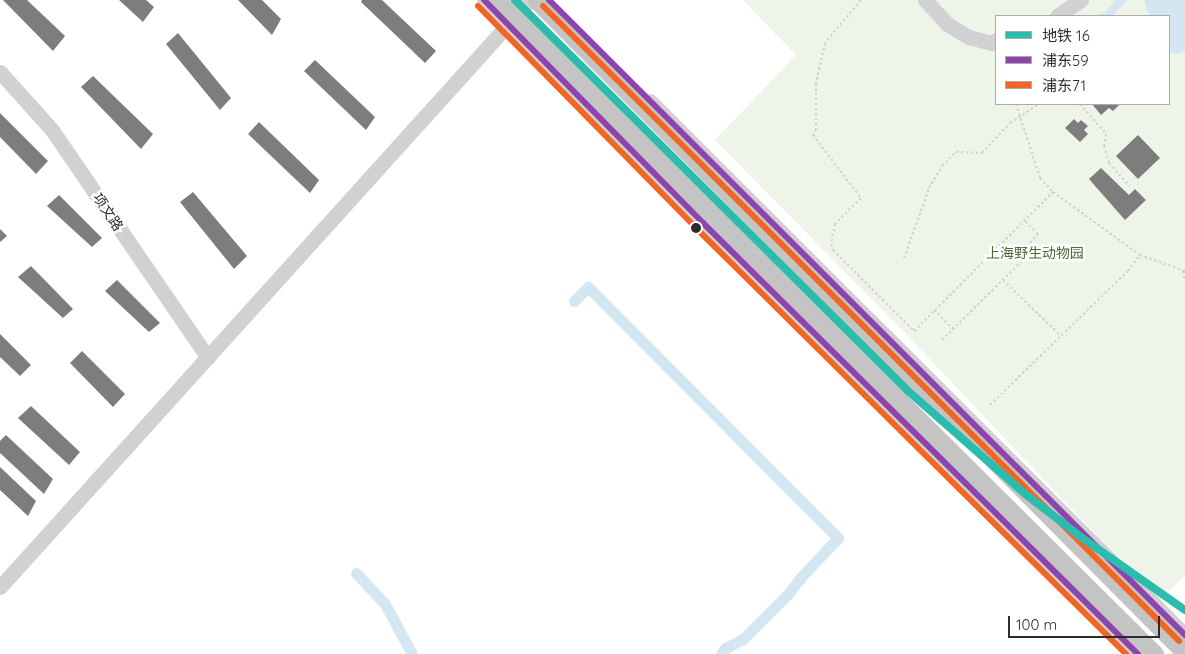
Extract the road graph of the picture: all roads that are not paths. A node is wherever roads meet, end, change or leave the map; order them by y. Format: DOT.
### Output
graph roads {
  1 [pos="484,0"];
  2 [pos="496,0"];
  3 [pos="530,0"];
  4 [pos="537,0"];
  5 [pos="549,0"];
  6 [pos="925,0"];
  7 [pos="1081,0"];
  8 [pos="1058,15"];
  9 [pos="511,21"];
  10 [pos="995,41"];
  11 [pos="0,72"];
  12 [pos="208,358"];
  13 [pos="0,587"];
  14 [pos="1185,635"];
  15 [pos="1185,652"];
  16 [pos="1138,654"];
  17 [pos="1154,654"];
  1 -- 9 [label="street"];
  2 -- 9 [label="main road"];
  3 -- 9 [label="street"];
  4 -- 15 [label="main road"];
  5 -- 14 [label="street"];
  6 -- 10 [label="street"];
  7 -- 8 [label="street"];
  9 -- 12 [label="street"];
  9 -- 16 [label="street"];
  9 -- 17 [label="main road"];
  11 -- 12 [label="street, 项文路"];
  12 -- 13 [label="street"];
}
